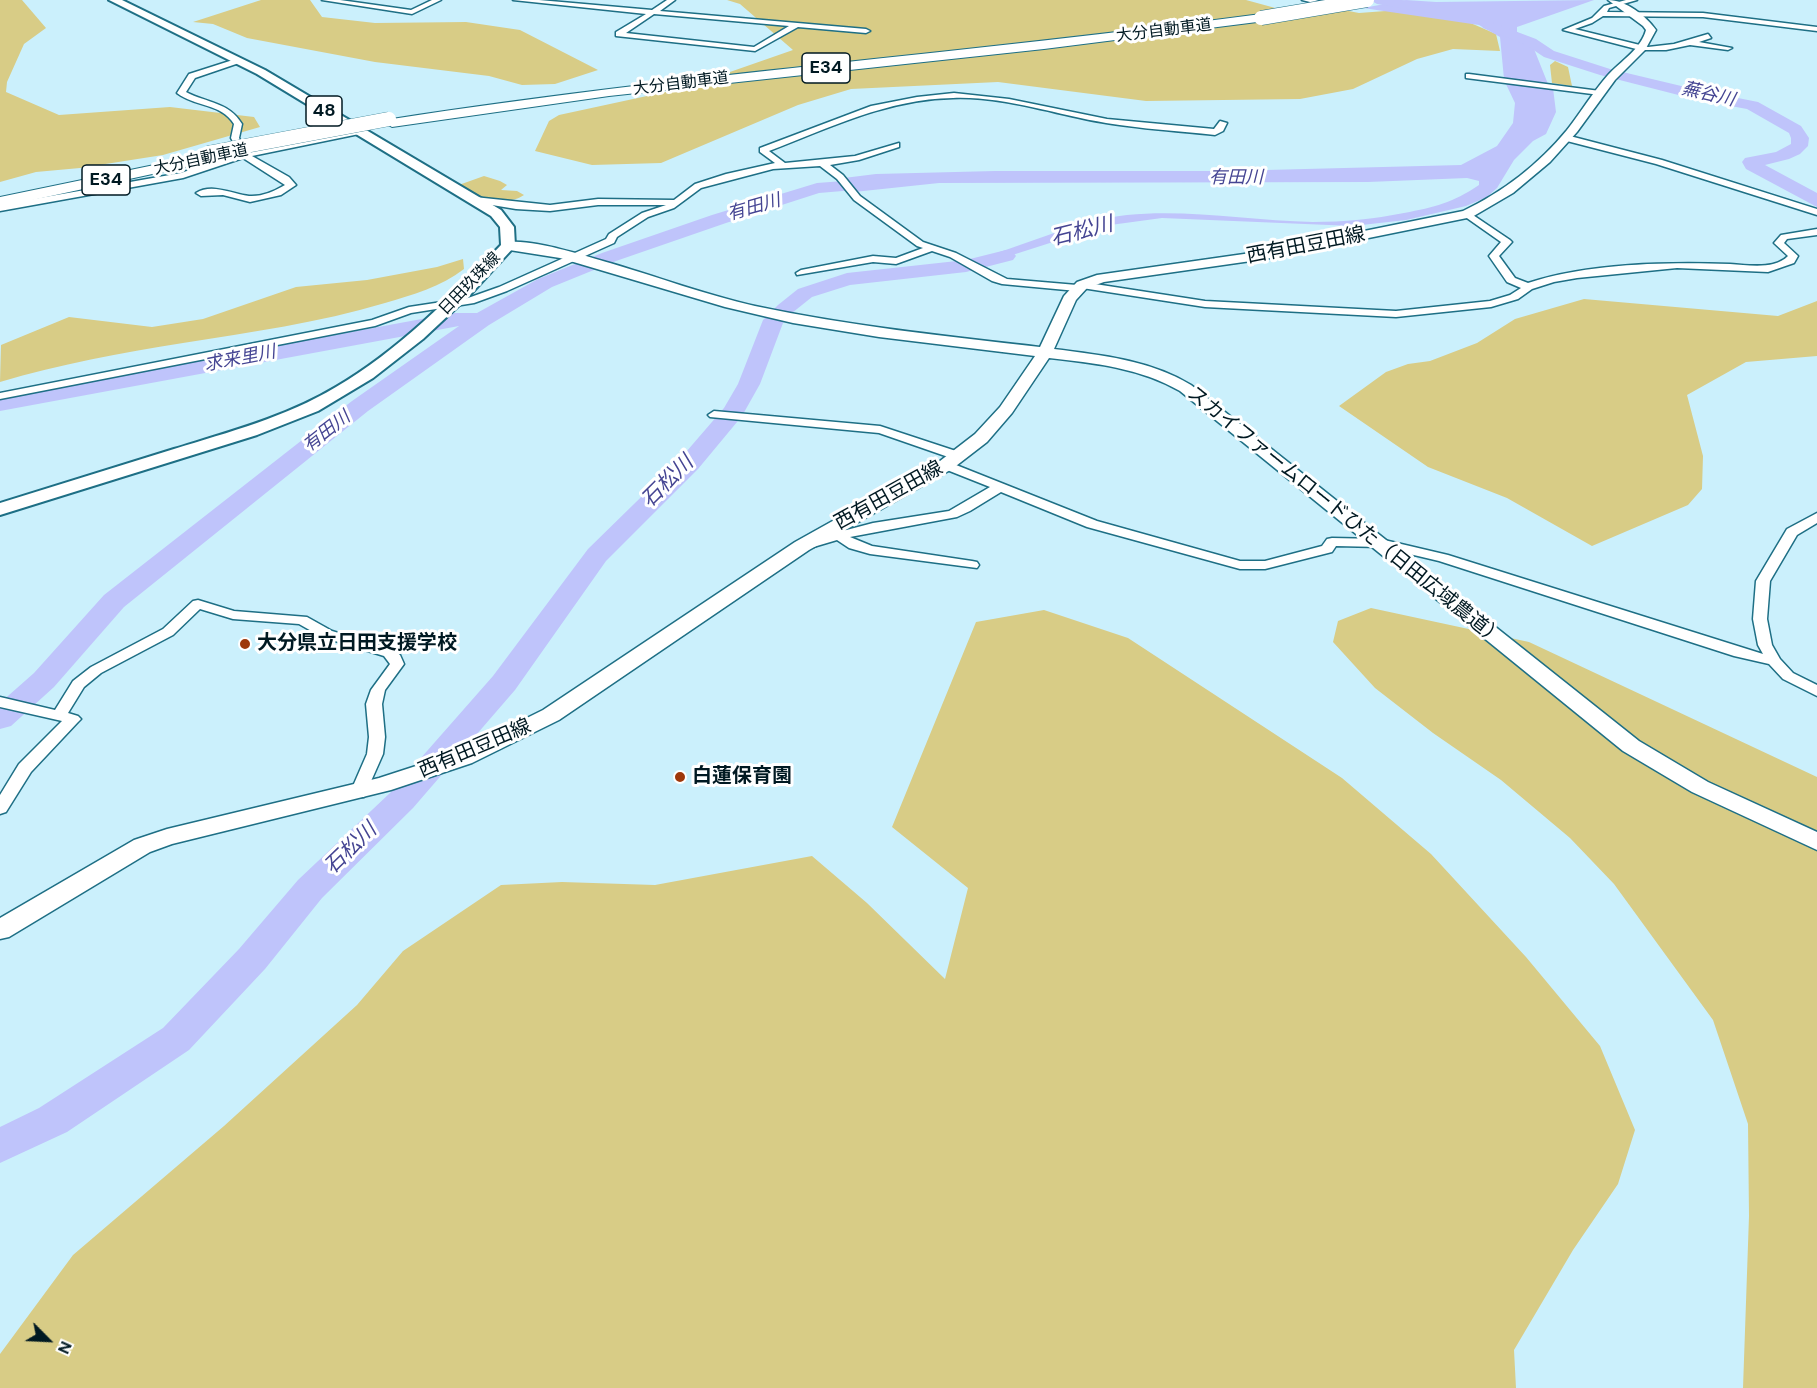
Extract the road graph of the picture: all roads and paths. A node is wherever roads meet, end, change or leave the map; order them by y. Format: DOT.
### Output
graph roads {
  1 [pos="114,0"];
  2 [pos="325,0"];
  3 [pos="438,0"];
  4 [pos="518,0"];
  5 [pos="672,0"];
  6 [pos="1367,0"];
  7 [pos="1634,0"];
  8 [pos="1308,1"];
  9 [pos="1616,2"];
  10 [pos="1344,4"];
  11 [pos="1289,6"];
  12 [pos="653,12"];
  13 [pos="1633,14"];
  14 [pos="1604,15"];
  15 [pos="1256,16"];
  16 [pos="796,25"];
  17 [pos="1817,29"];
  18 [pos="866,31"];
  19 [pos="1689,43"];
  20 [pos="1640,48"];
  21 [pos="236,61"];
  22 [pos="1469,76"];
  23 [pos="1600,93"];
  24 [pos="1223,123"];
  25 [pos="360,133"];
  26 [pos="1566,138"];
  27 [pos="896,145"];
  28 [pos="210,155"];
  29 [pos="245,155"];
  30 [pos="822,163"];
  31 [pos="783,165"];
  32 [pos="201,193"];
  33 [pos="0,197"];
  34 [pos="468,198"];
  35 [pos="0,202"];
  36 [pos="675,202"];
  37 [pos="0,208"];
  38 [pos="1817,212"];
  39 [pos="1467,214"];
  40 [pos="1817,232"];
  41 [pos="508,246"];
  42 [pos="932,248"];
  43 [pos="571,257"];
  44 [pos="801,273"];
  45 [pos="1528,286"];
  46 [pos="1080,287"];
  47 [pos="448,309"];
  48 [pos="1045,351"];
  49 [pos="0,396"];
  50 [pos="714,415"];
  51 [pos="952,460"];
  52 [pos="1000,488"];
  53 [pos="0,509"];
  54 [pos="1817,517"];
  55 [pos="839,536"];
  56 [pos="1380,543"];
  57 [pos="801,546"];
  58 [pos="972,565"];
  59 [pos="1774,661"];
  60 [pos="1817,691"];
  61 [pos="0,702"];
  62 [pos="53,713"];
  63 [pos="358,793"];
  64 [pos="0,808"];
  65 [pos="1817,842"];
  66 [pos="0,930"];
  1 -- 21 [label="main road, 日田玖珠線 / 48"];
  2 -- 3 [label="street"];
  4 -- 12 [label="street"];
  5 -- 12 [label="street"];
  6 -- 15 [label="highway, 大分自動車道 / E34, bridge"];
  7 -- 9 [label="street"];
  8 -- 10 [label="street"];
  8 -- 11 [label="street"];
  9 -- 13 [label="main road"];
  9 -- 14 [label="street"];
  10 -- 15 [label="highway, 大分自動車道 / E34, bridge"];
  12 -- 16 [label="street"];
  12 -- 16 [label="street"];
  13 -- 14 [label="street"];
  13 -- 17 [label="street"];
  13 -- 20 [label="main road"];
  14 -- 20 [label="street"];
  15 -- 28 [label="highway, 大分自動車道 / E34"];
  16 -- 18 [label="street"];
  19 -- 19 [label="street"];
  19 -- 20 [label="street"];
  20 -- 23 [label="main road, 西有田豆田線"];
  21 -- 25 [label="main road, 日田玖珠線 / 48"];
  21 -- 29 [label="street"];
  22 -- 23 [label="street"];
  23 -- 26 [label="main road, 西有田豆田線"];
  24 -- 31 [label="street"];
  25 -- 29 [label="street"];
  25 -- 34 [label="main road, 日田玖珠線 / 48"];
  26 -- 38 [label="street"];
  26 -- 39 [label="main road, 西有田豆田線"];
  27 -- 30 [label="street"];
  28 -- 33 [label="highway, 大分自動車道 / E34"];
  28 -- 35 [label="highway, 大分自動車道 / E34"];
  29 -- 32 [label="street"];
  29 -- 37 [label="street"];
  30 -- 31 [label="street"];
  30 -- 42 [label="street"];
  31 -- 36 [label="street"];
  34 -- 36 [label="street"];
  34 -- 41 [label="main road, 日田玖珠線 / 48"];
  36 -- 43 [label="street"];
  39 -- 45 [label="street"];
  39 -- 46 [label="main road, 西有田豆田線"];
  40 -- 45 [label="street"];
  41 -- 43 [label="main road, スカイファームロードひた（日田広域農道）"];
  41 -- 47 [label="main road, 日田玖珠線"];
  42 -- 44 [label="street"];
  42 -- 46 [label="street"];
  43 -- 47 [label="street"];
  43 -- 48 [label="main road, スカイファームロードひた（日田広域農道）"];
  45 -- 46 [label="street"];
  46 -- 48 [label="main road, 西有田豆田線"];
  47 -- 49 [label="street"];
  47 -- 53 [label="main road, 日田玖珠線"];
  48 -- 51 [label="main road, 西有田豆田線"];
  48 -- 56 [label="main road, スカイファームロードひた（日田広域農道）"];
  50 -- 51 [label="street"];
  51 -- 52 [label="street"];
  51 -- 57 [label="main road, 西有田豆田線"];
  52 -- 55 [label="street"];
  52 -- 56 [label="street"];
  54 -- 59 [label="street"];
  55 -- 57 [label="street"];
  55 -- 58 [label="street"];
  56 -- 59 [label="street"];
  56 -- 65 [label="main road, スカイファームロードひた（日田広域農道）"];
  57 -- 63 [label="main road, 西有田豆田線"];
  59 -- 60 [label="street"];
  61 -- 62 [label="street"];
  62 -- 63 [label="street"];
  62 -- 64 [label="street"];
  63 -- 66 [label="main road, 西有田豆田線"];
}
